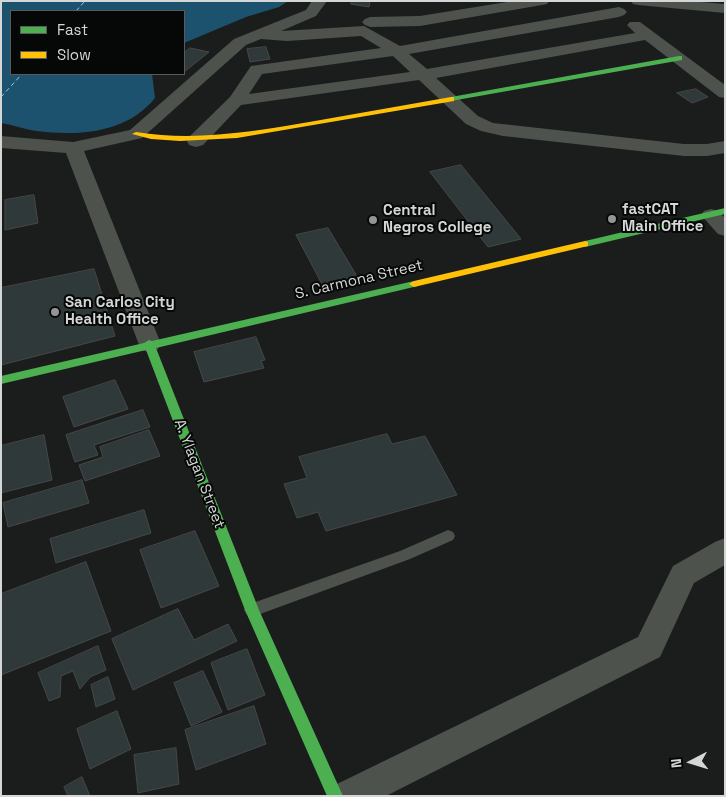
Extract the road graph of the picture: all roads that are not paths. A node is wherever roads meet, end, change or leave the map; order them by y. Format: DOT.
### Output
graph roads {
  1 [pos="320,1"];
  2 [pos="542,1"];
  3 [pos="638,1"];
  4 [pos="493,6"];
  5 [pos="616,7"];
  6 [pos="725,10"];
  7 [pos="371,20"];
  8 [pos="259,34"];
  9 [pos="649,35"];
  10 [pos="396,51"];
  11 [pos="679,58"];
  12 [pos="422,75"];
  13 [pos="721,86"];
  14 [pos="450,100"];
  15 [pos="236,101"];
  16 [pos="136,134"];
  17 [pos="196,141"];
  18 [pos="1,142"];
  19 [pos="725,147"];
  20 [pos="73,148"];
  21 [pos="718,213"];
  22 [pos="725,230"];
  23 [pos="149,344"];
  24 [pos="1,380"];
  25 [pos="448,536"];
  26 [pos="725,550"];
  27 [pos="252,610"];
  28 [pos="335,796"];
  29 [pos="348,796"];
  1 -- 8 [label="street"];
  2 -- 4 [label="street"];
  3 -- 6 [label="street"];
  4 -- 7 [label="street"];
  5 -- 9 [label="street"];
  5 -- 10 [label="street"];
  7 -- 8 [label="street"];
  7 -- 10 [label="street"];
  8 -- 16 [label="street"];
  9 -- 11 [label="street"];
  9 -- 12 [label="street"];
  10 -- 12 [label="street"];
  10 -- 15 [label="street"];
  11 -- 13 [label="street"];
  11 -- 14 [label="main road"];
  12 -- 14 [label="street"];
  12 -- 15 [label="street"];
  14 -- 17 [label="main road"];
  14 -- 19 [label="street"];
  15 -- 17 [label="street"];
  16 -- 17 [label="main road"];
  16 -- 20 [label="street"];
  18 -- 20 [label="street"];
  20 -- 23 [label="street, A. Ylagan Street"];
  21 -- 22 [label="street"];
  21 -- 23 [label="main road, S. Carmona Street"];
  23 -- 24 [label="main road, S. Carmona Street"];
  23 -- 27 [label="main road, A. Ylagan Street"];
  25 -- 27 [label="lane"];
  26 -- 29 [label="street"];
  27 -- 28 [label="main road, A. Ylagan Street"];
}
